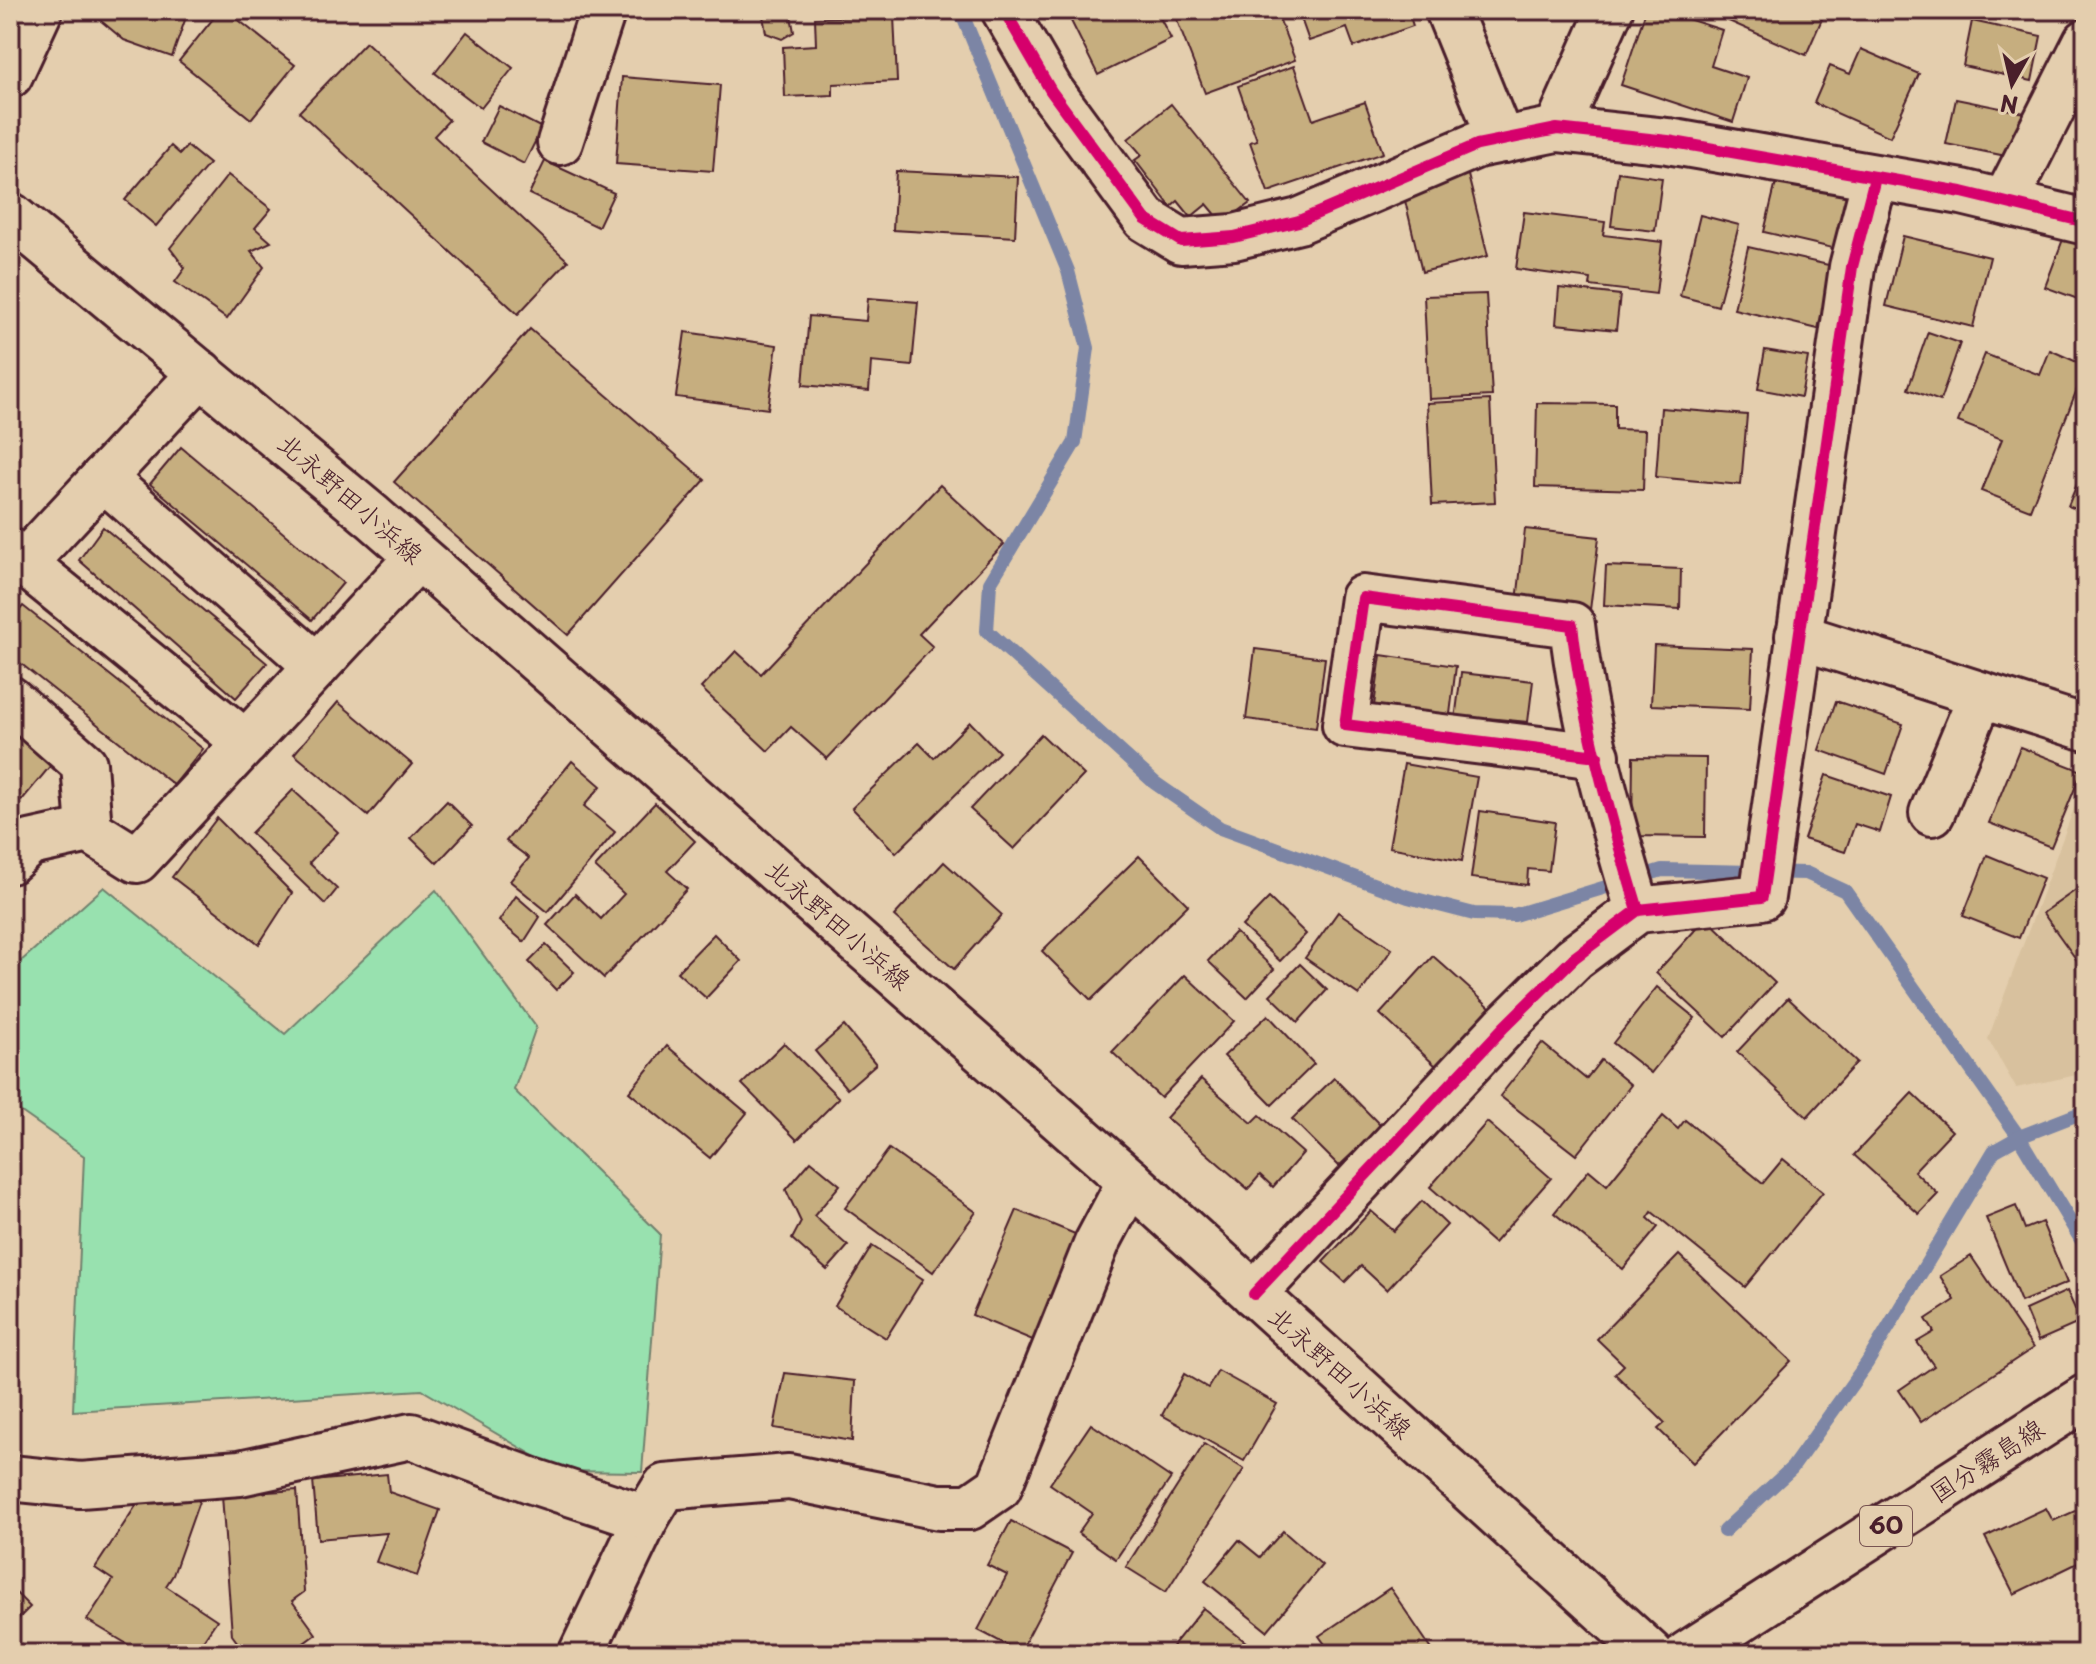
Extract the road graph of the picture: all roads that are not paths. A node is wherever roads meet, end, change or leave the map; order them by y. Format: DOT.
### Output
graph roads {
  1 [pos="40,10"];
  2 [pos="603,10"];
  3 [pos="1004,10"];
  4 [pos="1448,10"];
  5 [pos="1610,10"];
  6 [pos="2086,42"];
  7 [pos="10,75"];
  8 [pos="1557,129"];
  9 [pos="1505,140"];
  10 [pos="560,142"];
  11 [pos="1875,178"];
  12 [pos="2005,202"];
  13 [pos="10,215"];
  14 [pos="2086,222"];
  15 [pos="201,373"];
  16 [pos="103,478"];
  17 [pos="17,557"];
  18 [pos="418,557"];
  19 [pos="1798,636"];
  20 [pos="317,666"];
  21 [pos="1981,695"];
  22 [pos="10,699"];
  23 [pos="2086,728"];
  24 [pos="246,743"];
  25 [pos="1597,756"];
  26 [pos="1932,813"];
  27 [pos="89,830"];
  28 [pos="17,844"];
  29 [pos="1638,910"];
  30 [pos="1130,1181"];
  31 [pos="1254,1294"];
  32 [pos="2086,1397"];
  33 [pos="10,1478"];
  34 [pos="646,1518"];
  35 [pos="581,1654"];
  36 [pos="1651,1654"];
  37 [pos="1687,1654"];
  1 -- 7 [label="street"];
  2 -- 10 [label="street"];
  3 -- 9 [label="street"];
  4 -- 9 [label="street"];
  5 -- 8 [label="street"];
  6 -- 12 [label="street"];
  8 -- 9 [label="street"];
  8 -- 11 [label="street"];
  11 -- 12 [label="street"];
  11 -- 19 [label="street"];
  12 -- 14 [label="street"];
  13 -- 15 [label="street, 北永野田小浜線"];
  15 -- 16 [label="street"];
  15 -- 18 [label="street, 北永野田小浜線"];
  16 -- 17 [label="street"];
  16 -- 20 [label="street"];
  17 -- 24 [label="street"];
  18 -- 20 [label="street"];
  18 -- 30 [label="street, 北永野田小浜線"];
  19 -- 21 [label="street"];
  19 -- 29 [label="street"];
  20 -- 24 [label="street"];
  21 -- 23 [label="street"];
  21 -- 26 [label="street"];
  22 -- 27 [label="street"];
  24 -- 27 [label="street"];
  25 -- 25 [label="street"];
  25 -- 29 [label="street"];
  27 -- 28 [label="street"];
  29 -- 31 [label="street"];
  30 -- 31 [label="street, 北永野田小浜線"];
  30 -- 34 [label="street"];
  31 -- 36 [label="street, 北永野田小浜線"];
  32 -- 37 [label="street, 国分霧島線 / 60"];
  33 -- 34 [label="street"];
  34 -- 35 [label="street"];
}
